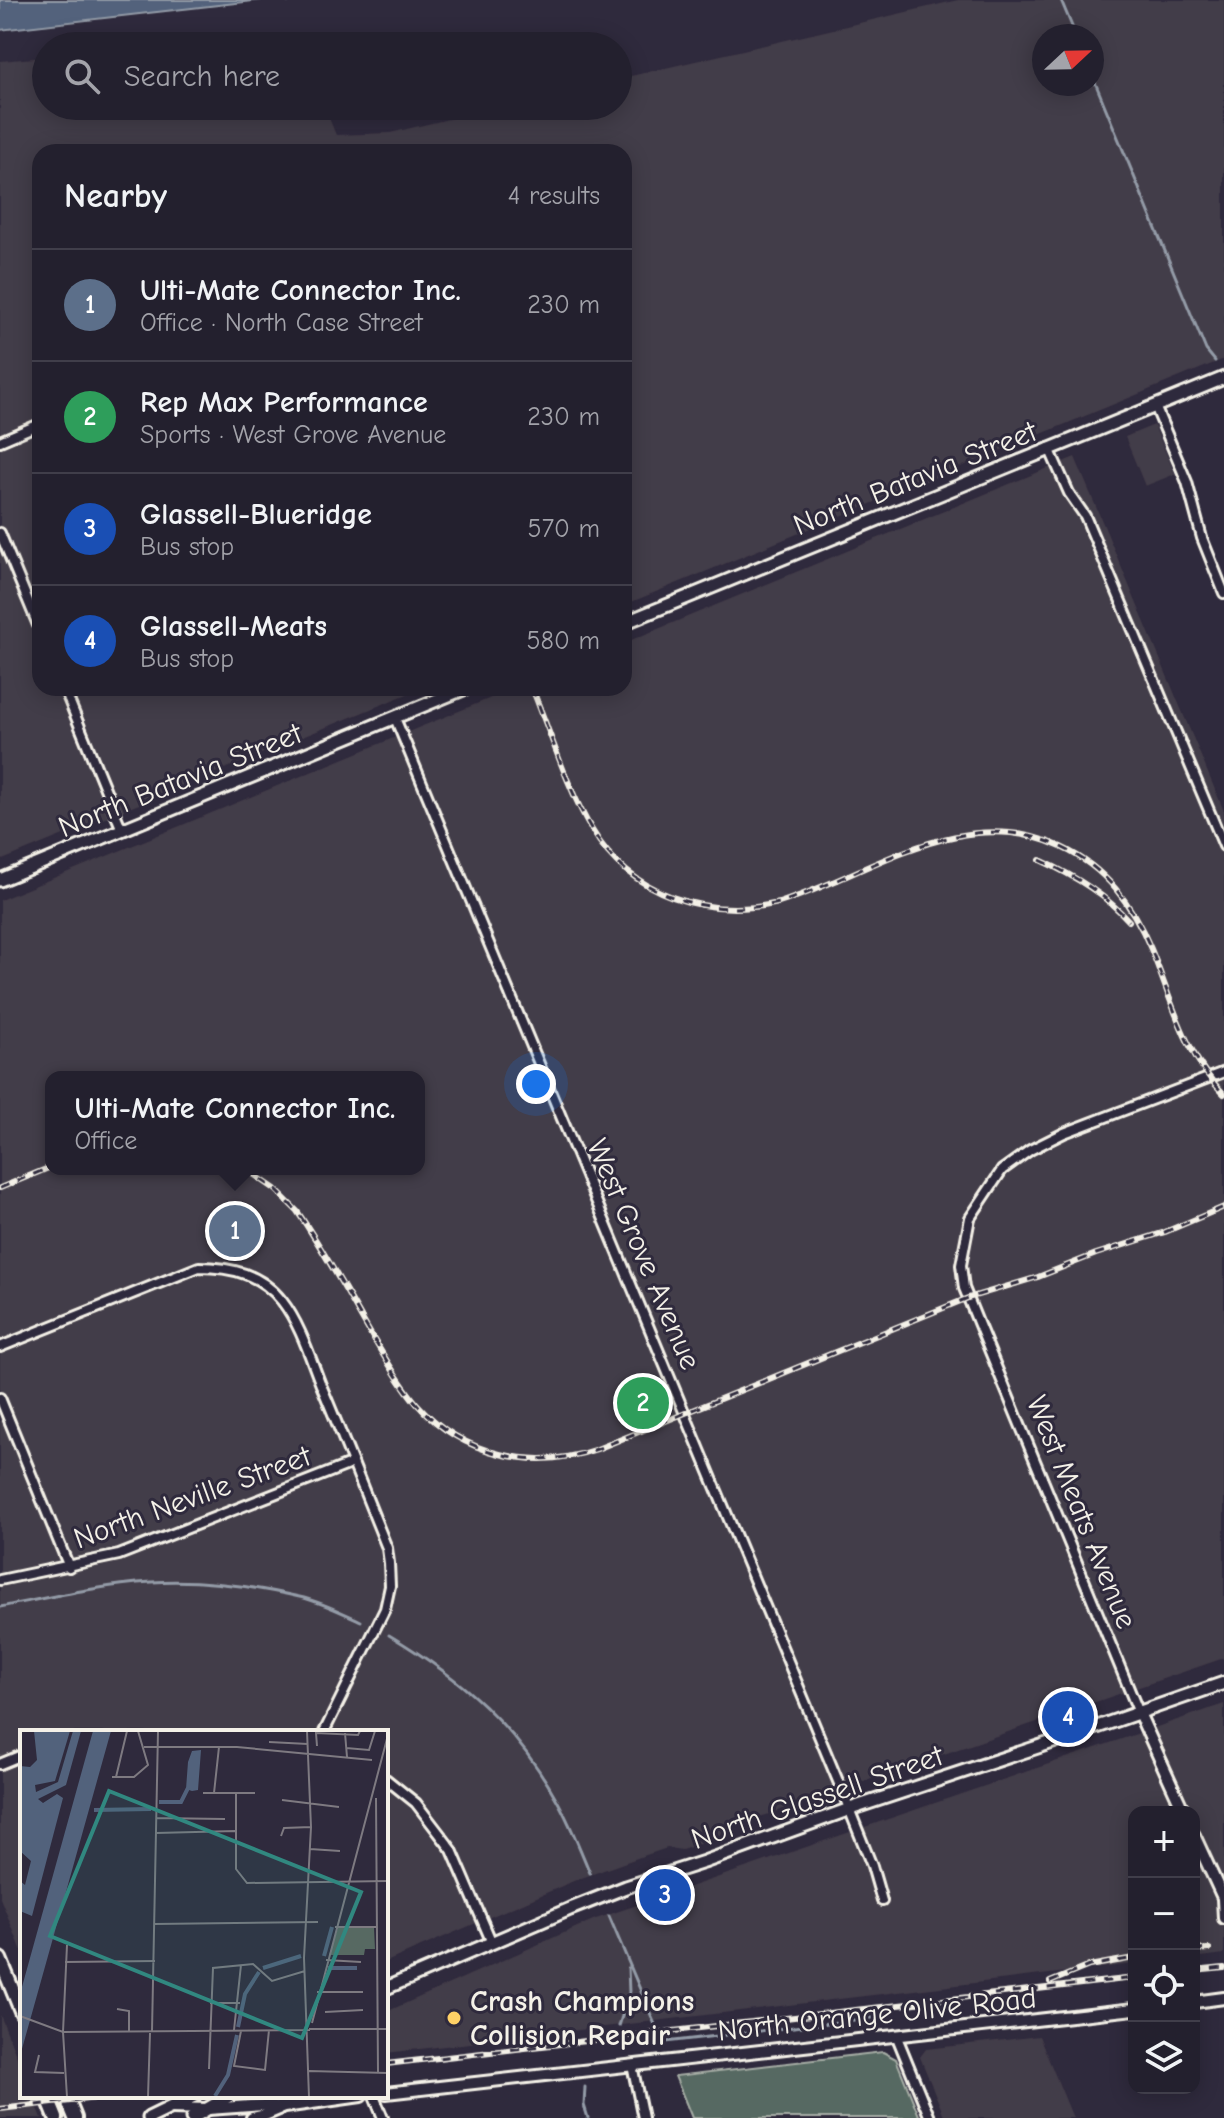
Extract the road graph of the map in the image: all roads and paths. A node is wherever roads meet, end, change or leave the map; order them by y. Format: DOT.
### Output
graph roads {
  1 [pos="1224,378"];
  2 [pos="1155,406"];
  3 [pos="32,427"];
  4 [pos="0,441"];
  5 [pos="1049,448"];
  6 [pos="0,533"];
  7 [pos="1224,593"];
  8 [pos="32,605"];
  9 [pos="632,620"];
  10 [pos="67,696"];
  11 [pos="447,696"];
  12 [pos="395,718"];
  13 [pos="122,830"];
  14 [pos="1224,846"];
  15 [pos="0,880"];
  16 [pos="1224,1072"];
  17 [pos="0,1347"];
  18 [pos="0,1398"];
  19 [pos="353,1463"];
  20 [pos="69,1567"];
  21 [pos="0,1580"];
  22 [pos="1224,1683"];
  23 [pos="1139,1713"];
  24 [pos="325,1730"];
  25 [pos="20,1756"];
  26 [pos="0,1764"];
  27 [pos="388,1781"];
  28 [pos="1181,1806"];
  29 [pos="850,1809"];
  30 [pos="1200,1848"];
  31 [pos="1224,1900"];
  32 [pos="882,1901"];
  33 [pos="1224,1918"];
  34 [pos="492,1943"];
  35 [pos="0,1959"];
  36 [pos="388,1987"];
  37 [pos="1224,1998"];
  38 [pos="1200,2001"];
  39 [pos="20,2008"];
  40 [pos="1128,2010"];
  41 [pos="897,2037"];
  42 [pos="632,2065"];
  43 [pos="388,2093"];
  44 [pos="48,2098"];
  45 [pos="67,2098"];
  46 [pos="190,2098"];
  47 [pos="226,2098"];
  48 [pos="347,2098"];
  49 [pos="375,2098"];
  50 [pos="284,2102"];
  51 [pos="171,2108"];
  52 [pos="208,2109"];
  53 [pos="56,2118"];
  54 [pos="75,2118"];
  55 [pos="149,2118"];
  56 [pos="192,2118"];
  57 [pos="252,2118"];
  58 [pos="383,2118"];
  59 [pos="643,2118"];
  60 [pos="930,2118"];
  1 -- 2 [label="main road, North Batavia Street"];
  2 -- 5 [label="main road, North Batavia Street"];
  2 -- 7 [label="street"];
  3 -- 4 [label="street"];
  5 -- 9 [label="main road, North Batavia Street"];
  5 -- 14 [label="street"];
  6 -- 8 [label="street"];
  10 -- 13 [label="street"];
  11 -- 12 [label="main road, North Batavia Street"];
  12 -- 13 [label="main road, North Batavia Street"];
  12 -- 29 [label="street, West Grove Avenue"];
  13 -- 15 [label="main road, North Batavia Street"];
  16 -- 23 [label="street, West Meats Avenue"];
  17 -- 19 [label="street"];
  18 -- 20 [label="street"];
  19 -- 20 [label="street, North Neville Street"];
  19 -- 24 [label="street"];
  20 -- 21 [label="street, North Neville Street"];
  22 -- 23 [label="main road, North Glassell Street"];
  23 -- 28 [label="street"];
  23 -- 29 [label="main road, North Glassell Street"];
  25 -- 26 [label="street"];
  27 -- 34 [label="street"];
  29 -- 32 [label="street, West Grove Avenue"];
  29 -- 34 [label="main road, North Glassell Street"];
  30 -- 31 [label="street"];
  31 -- 33 [label="street"];
  34 -- 36 [label="main road, North Glassell Street"];
  35 -- 39 [label="main road"];
  37 -- 38 [label="street"];
  40 -- 41 [label="street, North Orange Olive Road"];
  41 -- 42 [label="street, North Orange Olive Road"];
  41 -- 60 [label="street"];
  42 -- 43 [label="street, North Orange Olive Road"];
  42 -- 59 [label="street"];
  44 -- 53 [label="main road"];
  45 -- 54 [label="main road"];
  46 -- 51 [label="main road"];
  47 -- 52 [label="main road"];
  48 -- 50 [label="street"];
  49 -- 58 [label="street"];
  50 -- 52 [label="street"];
  50 -- 57 [label="street"];
  51 -- 52 [label="street"];
  51 -- 55 [label="main road"];
  52 -- 56 [label="main road"];
}
